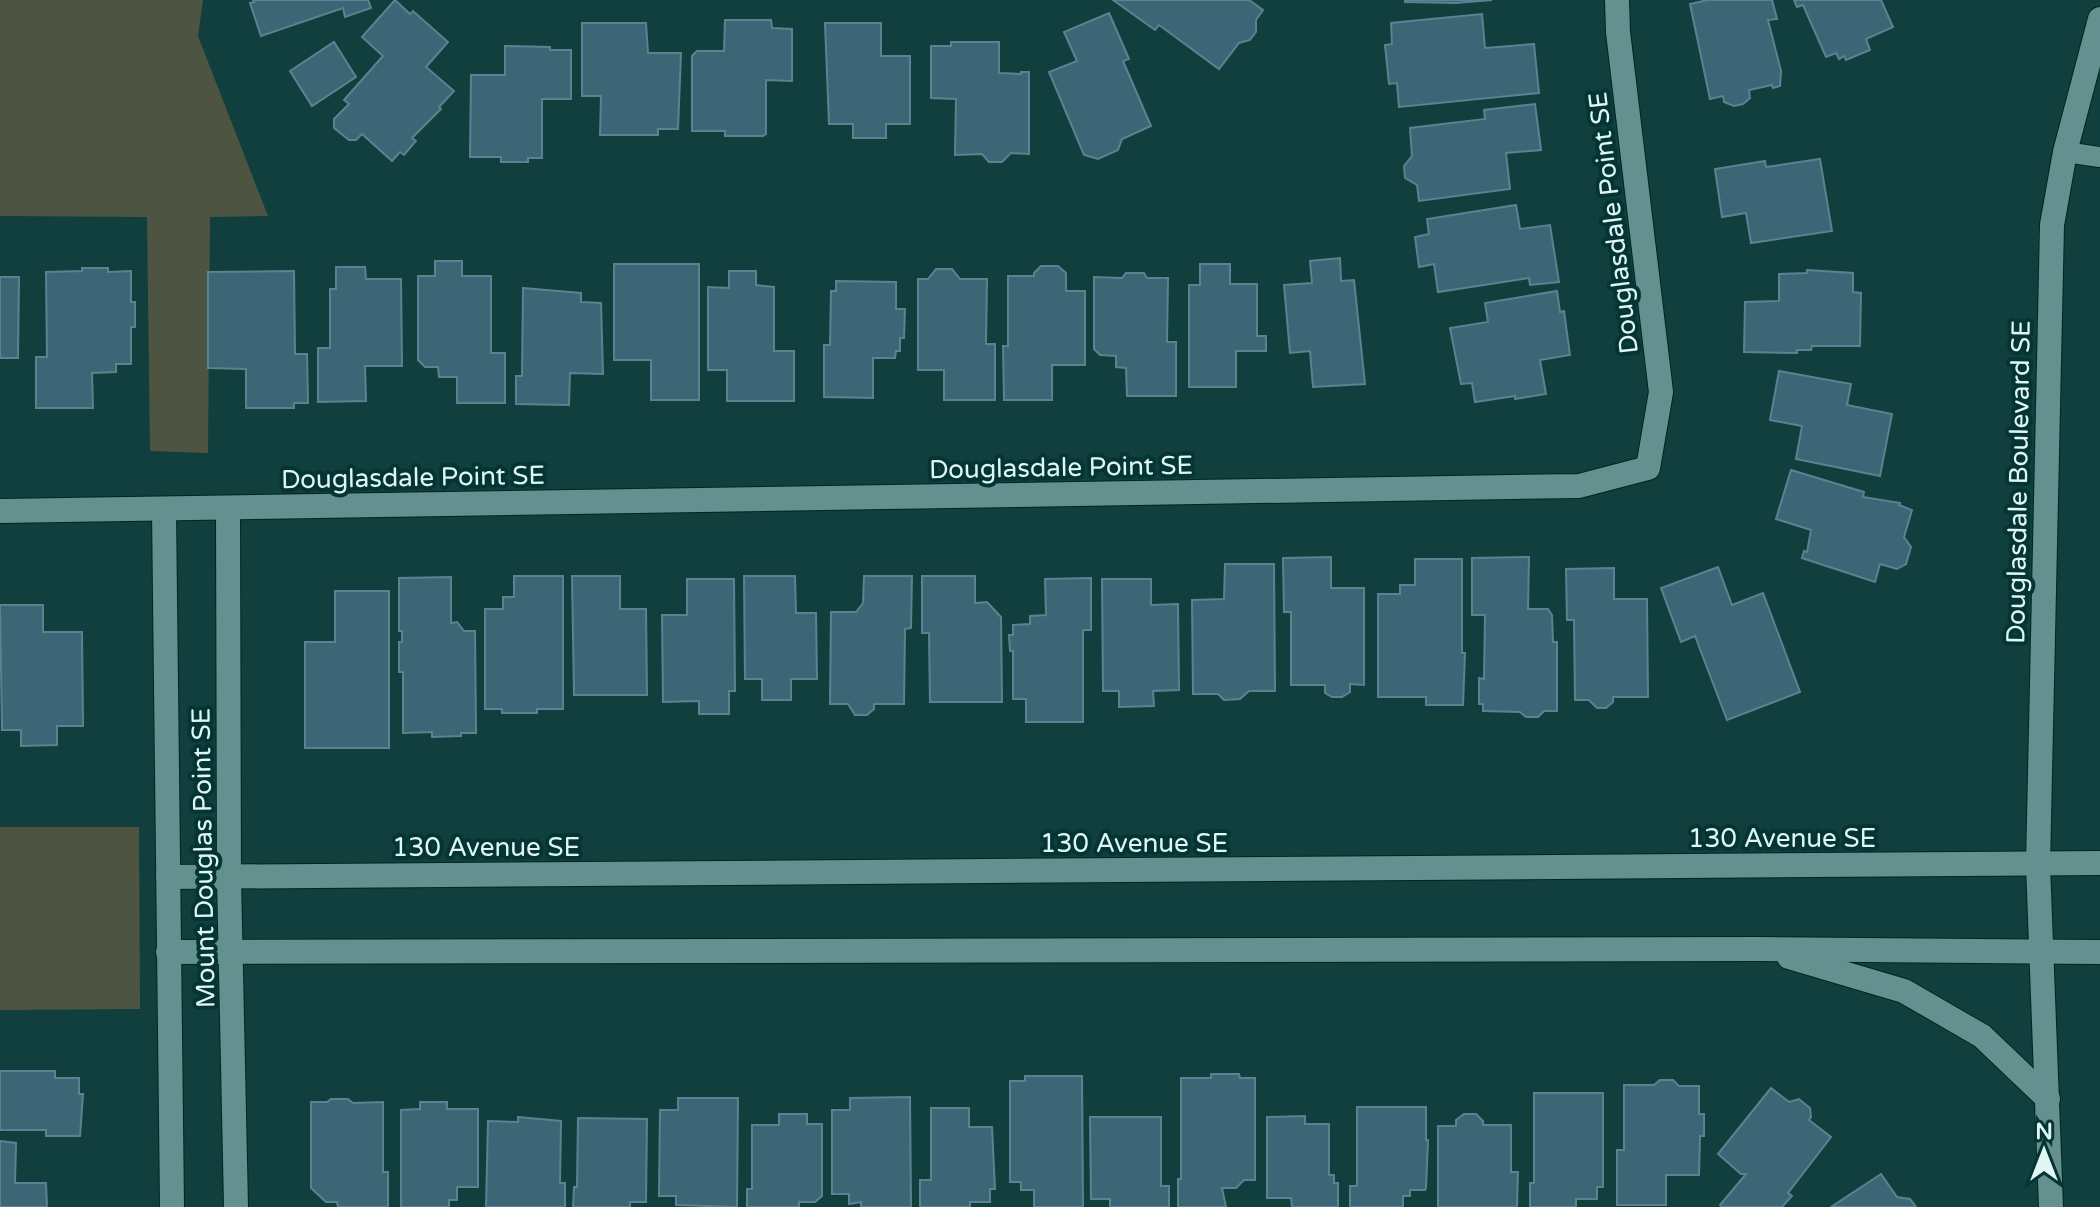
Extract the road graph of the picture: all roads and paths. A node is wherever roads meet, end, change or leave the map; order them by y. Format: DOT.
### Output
graph roads {
  1 [pos="1617,0"];
  2 [pos="2100,19"];
  3 [pos="2065,152"];
  4 [pos="2100,157"];
  5 [pos="228,508"];
  6 [pos="164,509"];
  7 [pos="0,511"];
  8 [pos="2100,863"];
  9 [pos="2038,865"];
  10 [pos="168,877"];
  11 [pos="229,877"];
  12 [pos="1760,949"];
  13 [pos="232,950"];
  14 [pos="168,952"];
  15 [pos="2040,952"];
  16 [pos="2100,952"];
  17 [pos="2048,1099"];
  18 [pos="172,1207"];
  19 [pos="236,1207"];
  20 [pos="2051,1207"];
  1 -- 5 [label="street, Douglasdale Point SE"];
  2 -- 3 [label="street, Douglasdale Boulevard SE"];
  3 -- 4 [label="lane"];
  3 -- 9 [label="street, Douglasdale Boulevard SE"];
  5 -- 6 [label="street, Douglasdale Point SE"];
  5 -- 11 [label="street, Mount Douglas Point SE"];
  6 -- 7 [label="street, Douglasdale Point SE"];
  6 -- 10 [label="street, Mount Douglas Point SE"];
  8 -- 9 [label="street, 130 Avenue SE"];
  9 -- 11 [label="street, 130 Avenue SE"];
  9 -- 15 [label="street, Douglasdale Boulevard SE"];
  10 -- 11 [label="street, 130 Avenue SE"];
  10 -- 14 [label="street, Mount Douglas Point SE"];
  11 -- 13 [label="street, Mount Douglas Point SE"];
  12 -- 13 [label="street"];
  12 -- 15 [label="street"];
  12 -- 17 [label="street"];
  13 -- 14 [label="street"];
  13 -- 19 [label="street, Mount Douglas Point SE"];
  14 -- 18 [label="street, Mount Douglas Point SE"];
  15 -- 16 [label="street"];
  15 -- 17 [label="street, Douglasdale Boulevard SE"];
  17 -- 20 [label="street, Douglasdale Boulevard SE"];
}
